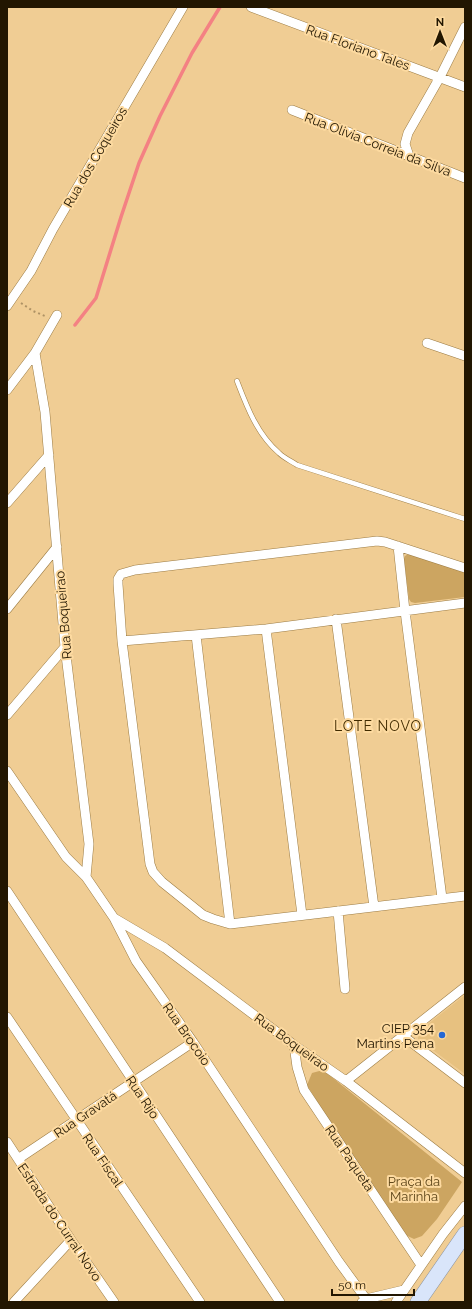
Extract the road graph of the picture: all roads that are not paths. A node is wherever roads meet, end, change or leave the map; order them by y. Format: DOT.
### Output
graph roads {
  1 [pos="183,7"];
  2 [pos="251,7"];
  3 [pos="465,26"];
  4 [pos="440,77"];
  5 [pos="465,87"];
  6 [pos="292,110"];
  7 [pos="409,156"];
  8 [pos="465,178"];
  9 [pos="10,302"];
  10 [pos="55,317"];
  11 [pos="427,343"];
  12 [pos="35,353"];
  13 [pos="465,356"];
  14 [pos="237,382"];
  15 [pos="7,390"];
  16 [pos="49,455"];
  17 [pos="7,503"];
  18 [pos="465,519"];
  19 [pos="398,546"];
  20 [pos="57,547"];
  21 [pos="465,568"];
  22 [pos="465,603"];
  23 [pos="7,609"];
  24 [pos="405,611"];
  25 [pos="336,619"];
  26 [pos="266,629"];
  27 [pos="196,635"];
  28 [pos="122,641"];
  29 [pos="66,647"];
  30 [pos="7,715"];
  31 [pos="7,771"];
  32 [pos="86,877"];
  33 [pos="7,891"];
  34 [pos="465,896"];
  35 [pos="442,898"];
  36 [pos="374,907"];
  37 [pos="338,911"];
  38 [pos="302,915"];
  39 [pos="114,918"];
  40 [pos="230,924"];
  41 [pos="465,987"];
  42 [pos="345,989"];
  43 [pos="7,1017"];
  44 [pos="403,1036"];
  45 [pos="193,1042"];
  46 [pos="294,1045"];
  47 [pos="346,1081"];
  48 [pos="133,1082"];
  49 [pos="465,1083"];
  50 [pos="76,1120"];
  51 [pos="8,1148"];
  52 [pos="18,1159"];
  53 [pos="465,1173"];
  54 [pos="465,1206"];
  55 [pos="465,1234"];
  56 [pos="71,1240"];
  57 [pos="421,1265"];
  58 [pos="404,1290"];
  59 [pos="364,1301"];
  60 [pos="14,1302"];
  61 [pos="114,1302"];
  62 [pos="200,1302"];
  63 [pos="280,1302"];
  64 [pos="396,1302"];
  65 [pos="418,1302"];
  1 -- 9 [label="street, Rua dos Coqueiros"];
  2 -- 4 [label="street, Rua Floriano Tales"];
  3 -- 4 [label="street"];
  4 -- 5 [label="street, Rua Floriano Tales"];
  4 -- 7 [label="street"];
  6 -- 7 [label="street, Rua Olivia Correia da Silva"];
  7 -- 8 [label="street, Rua Olivia Correia da Silva"];
  10 -- 12 [label="street"];
  11 -- 13 [label="street"];
  12 -- 15 [label="street"];
  12 -- 16 [label="street, Rua Boqueirao"];
  14 -- 18 [label="lane"];
  16 -- 17 [label="street"];
  16 -- 20 [label="street, Rua Boqueirao"];
  19 -- 21 [label="street"];
  19 -- 24 [label="street"];
  19 -- 28 [label="street"];
  20 -- 23 [label="street"];
  20 -- 29 [label="street, Rua Boqueirao"];
  22 -- 24 [label="street"];
  24 -- 25 [label="street"];
  24 -- 35 [label="street"];
  25 -- 26 [label="street"];
  25 -- 36 [label="street"];
  26 -- 27 [label="street"];
  26 -- 38 [label="street"];
  27 -- 28 [label="street"];
  27 -- 40 [label="street"];
  28 -- 40 [label="street"];
  29 -- 30 [label="street"];
  29 -- 32 [label="street, Rua Boqueirao"];
  31 -- 32 [label="street, Rua Brocoio"];
  32 -- 39 [label="street, Rua Brocoio"];
  33 -- 48 [label="street, Rua Rijo"];
  34 -- 35 [label="street"];
  35 -- 36 [label="street"];
  36 -- 37 [label="street"];
  37 -- 38 [label="street"];
  37 -- 42 [label="street"];
  38 -- 40 [label="street"];
  39 -- 45 [label="street, Rua Brocoio"];
  39 -- 46 [label="street, Rua Boqueirao"];
  41 -- 44 [label="street"];
  43 -- 50 [label="street, Rua Fiscal"];
  44 -- 47 [label="street"];
  44 -- 49 [label="street"];
  45 -- 48 [label="street, Rua Gravatá"];
  45 -- 59 [label="street, Rua Brocoio"];
  46 -- 47 [label="street, Rua Boqueirao"];
  46 -- 57 [label="street, Rua Paqueta"];
  47 -- 53 [label="street, Rua Boqueirao"];
  48 -- 50 [label="street, Rua Gravatá"];
  48 -- 63 [label="street, Rua Rijo"];
  50 -- 52 [label="street, Rua Gravatá"];
  50 -- 62 [label="street, Rua Fiscal"];
  51 -- 52 [label="street, Estrada do Curral Novo"];
  52 -- 56 [label="street, Estrada do Curral Novo"];
  54 -- 57 [label="street"];
  55 -- 65 [label="main road"];
  56 -- 60 [label="street"];
  56 -- 61 [label="street, Estrada do Curral Novo"];
  57 -- 58 [label="street"];
  58 -- 59 [label="street"];
  58 -- 64 [label="street"];
}
